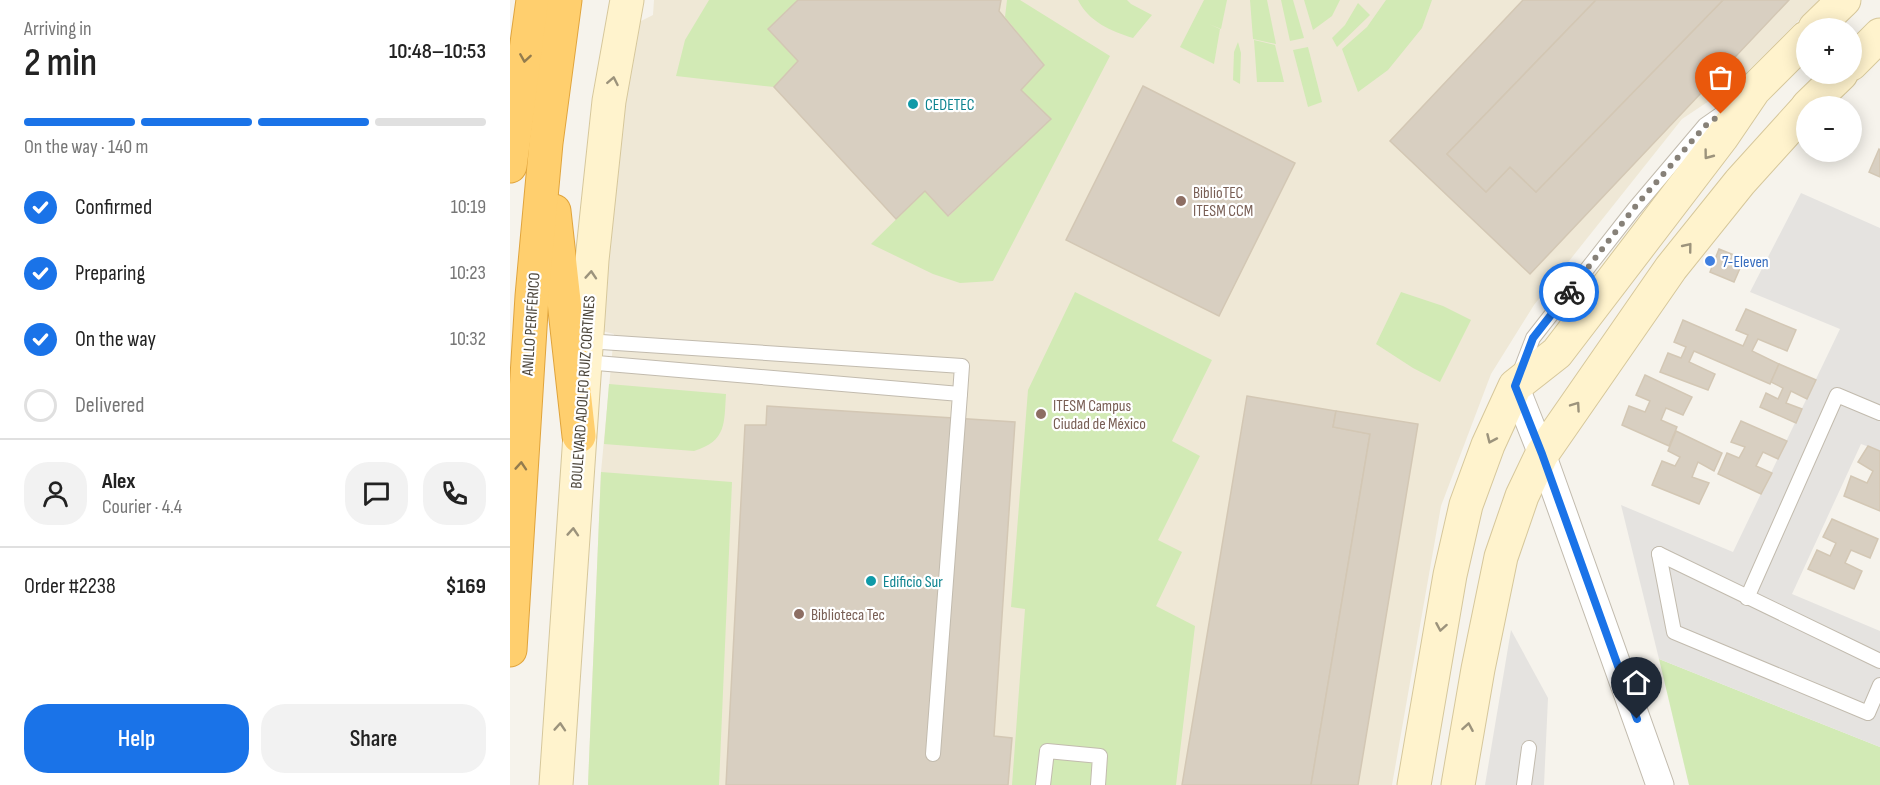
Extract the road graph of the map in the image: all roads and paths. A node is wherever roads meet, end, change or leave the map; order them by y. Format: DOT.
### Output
graph roads {
  1 [pos="533,0"];
  2 [pos="627,0"];
  3 [pos="1844,0"];
  4 [pos="565,6"];
  5 [pos="1825,18"];
  6 [pos="1880,35"];
  7 [pos="1796,48"];
  8 [pos="1862,53"];
  9 [pos="1763,81"];
  10 [pos="1831,84"];
  11 [pos="1819,96"];
  12 [pos="1796,106"];
  13 [pos="1796,120"];
  14 [pos="546,143"];
  15 [pos="510,166"];
  16 [pos="585,352"];
  17 [pos="1515,386"];
  18 [pos="960,394"];
  19 [pos="1880,413"];
  20 [pos="579,436"];
  21 [pos="1542,454"];
  22 [pos="1747,598"];
  23 [pos="510,650"];
  24 [pos="1880,661"];
  25 [pos="1880,685"];
  26 [pos="1529,748"];
  27 [pos="933,754"];
  28 [pos="556,785"];
  29 [pos="1043,785"];
  30 [pos="1098,785"];
  31 [pos="1414,785"];
  32 [pos="1458,785"];
  33 [pos="1524,785"];
  34 [pos="1660,785"];
  1 -- 15 [label="highway, one-way"];
  16 -- 2 [label="street, BOULEVARD ADOLFO RUIZ CORTINES, one-way"];
  3 -- 5 [label="street"];
  4 -- 14 [label="highway, ANILLO PERIFÉRICO"];
  6 -- 8 [label="street"];
  7 -- 9 [label="street"];
  9 -- 12 [label="street"];
  9 -- 17 [label="street, one-way"];
  10 -- 11 [label="street"];
  21 -- 13 [label="street, one-way"];
  14 -- 20 [label="highway"];
  23 -- 14 [label="highway, ANILLO PERIFÉRICO, one-way"];
  16 -- 18 [label="lane"];
  16 -- 18 [label="lane"];
  16 -- 20 [label="street, BOULEVARD ADOLFO RUIZ CORTINES"];
  17 -- 21 [label="street"];
  17 -- 31 [label="street, one-way"];
  18 -- 27 [label="lane"];
  19 -- 22 [label="lane"];
  28 -- 20 [label="street, BOULEVARD ADOLFO RUIZ CORTINES, one-way"];
  32 -- 21 [label="street, one-way"];
  21 -- 34 [label="street"];
  22 -- 24 [label="lane"];
  22 -- 25 [label="lane"];
  26 -- 33 [label="lane"];
  29 -- 30 [label="lane"];
}
